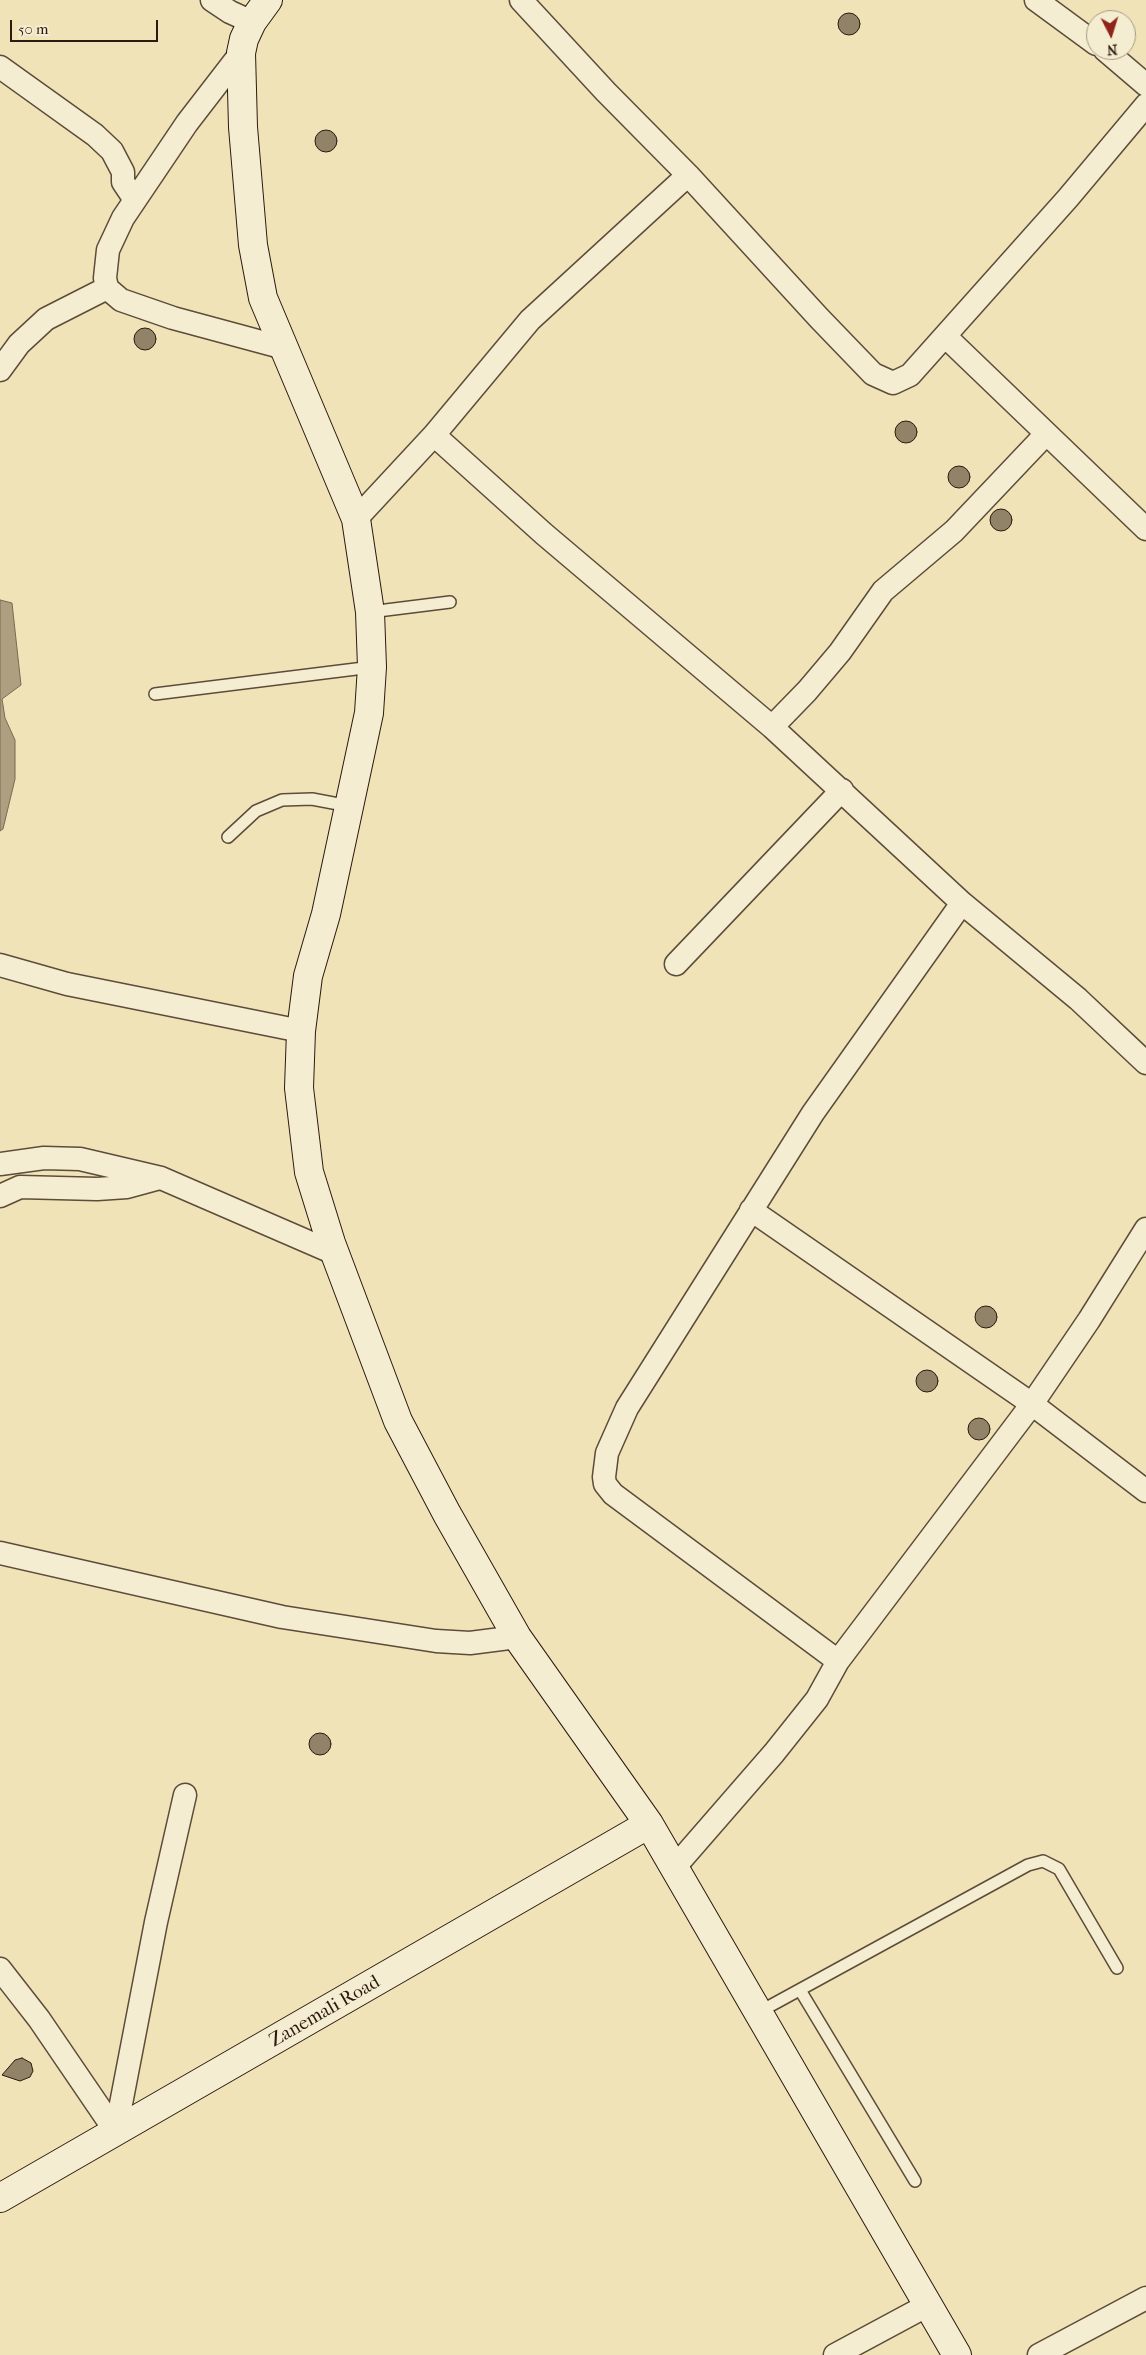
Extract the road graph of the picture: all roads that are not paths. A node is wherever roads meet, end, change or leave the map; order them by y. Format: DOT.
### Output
graph roads {
  1 [pos="212,0"];
  2 [pos="268,0"];
  3 [pos="521,0"];
  4 [pos="1036,0"];
  5 [pos="252,22"];
  6 [pos="1086,37"];
  7 [pos="241,53"];
  8 [pos="1117,60"];
  9 [pos="0,67"];
  10 [pos="1146,85"];
  11 [pos="1146,105"];
  12 [pos="688,175"];
  13 [pos="135,200"];
  14 [pos="108,288"];
  15 [pos="945,336"];
  16 [pos="284,348"];
  17 [pos="0,370"];
  18 [pos="1046,434"];
  19 [pos="434,435"];
  20 [pos="356,519"];
  21 [pos="1146,529"];
  22 [pos="450,602"];
  23 [pos="370,612"];
  24 [pos="372,666"];
  25 [pos="155,694"];
  26 [pos="772,727"];
  27 [pos="842,790"];
  28 [pos="350,806"];
  29 [pos="228,837"];
  30 [pos="962,903"];
  31 [pos="676,964"];
  32 [pos="0,965"];
  33 [pos="301,1031"];
  34 [pos="1146,1063"];
  35 [pos="0,1164"];
  36 [pos="161,1178"];
  37 [pos="0,1196"];
  38 [pos="751,1210"];
  39 [pos="1146,1229"];
  40 [pos="334,1253"];
  41 [pos="1032,1404"];
  42 [pos="1146,1491"];
  43 [pos="0,1553"];
  44 [pos="517,1637"];
  45 [pos="838,1661"];
  46 [pos="185,1794"];
  47 [pos="649,1824"];
  48 [pos="674,1868"];
  49 [pos="1118,1968"];
  50 [pos="0,1969"];
  51 [pos="800,1990"];
  52 [pos="759,2012"];
  53 [pos="113,2126"];
  54 [pos="915,2181"];
  55 [pos="0,2198"];
  56 [pos="1146,2298"];
  57 [pos="928,2305"];
  58 [pos="835,2355"];
  59 [pos="957,2355"];
  60 [pos="1039,2355"];
  1 -- 5 [label="street"];
  2 -- 5 [label="street"];
  3 -- 12 [label="street"];
  4 -- 6 [label="street"];
  5 -- 7 [label="street"];
  7 -- 13 [label="street"];
  7 -- 16 [label="street"];
  8 -- 10 [label="street"];
  9 -- 13 [label="street"];
  11 -- 15 [label="street"];
  12 -- 15 [label="street"];
  12 -- 19 [label="street"];
  13 -- 14 [label="street"];
  14 -- 16 [label="street"];
  14 -- 17 [label="street"];
  15 -- 18 [label="street"];
  16 -- 20 [label="street"];
  18 -- 21 [label="street"];
  18 -- 26 [label="street"];
  19 -- 20 [label="street"];
  19 -- 26 [label="street"];
  20 -- 23 [label="street"];
  22 -- 23 [label="lane"];
  23 -- 24 [label="street"];
  24 -- 25 [label="lane"];
  24 -- 28 [label="street"];
  26 -- 27 [label="street"];
  27 -- 30 [label="street"];
  27 -- 31 [label="street"];
  28 -- 29 [label="lane"];
  28 -- 33 [label="street"];
  30 -- 34 [label="street"];
  30 -- 38 [label="street"];
  32 -- 33 [label="street"];
  33 -- 40 [label="street"];
  35 -- 36 [label="street"];
  36 -- 37 [label="street"];
  36 -- 40 [label="street"];
  38 -- 41 [label="street"];
  38 -- 45 [label="street"];
  39 -- 41 [label="street"];
  40 -- 44 [label="street"];
  41 -- 42 [label="street"];
  41 -- 45 [label="street"];
  43 -- 44 [label="street"];
  44 -- 47 [label="street"];
  45 -- 48 [label="street"];
  46 -- 53 [label="street"];
  47 -- 48 [label="street"];
  47 -- 53 [label="street, Zanemali Road"];
  48 -- 52 [label="street"];
  49 -- 51 [label="lane"];
  50 -- 53 [label="street"];
  51 -- 52 [label="lane"];
  51 -- 54 [label="lane"];
  52 -- 57 [label="street"];
  53 -- 55 [label="street, Zanemali Road"];
  56 -- 60 [label="street"];
  57 -- 58 [label="street"];
  57 -- 59 [label="street"];
}
